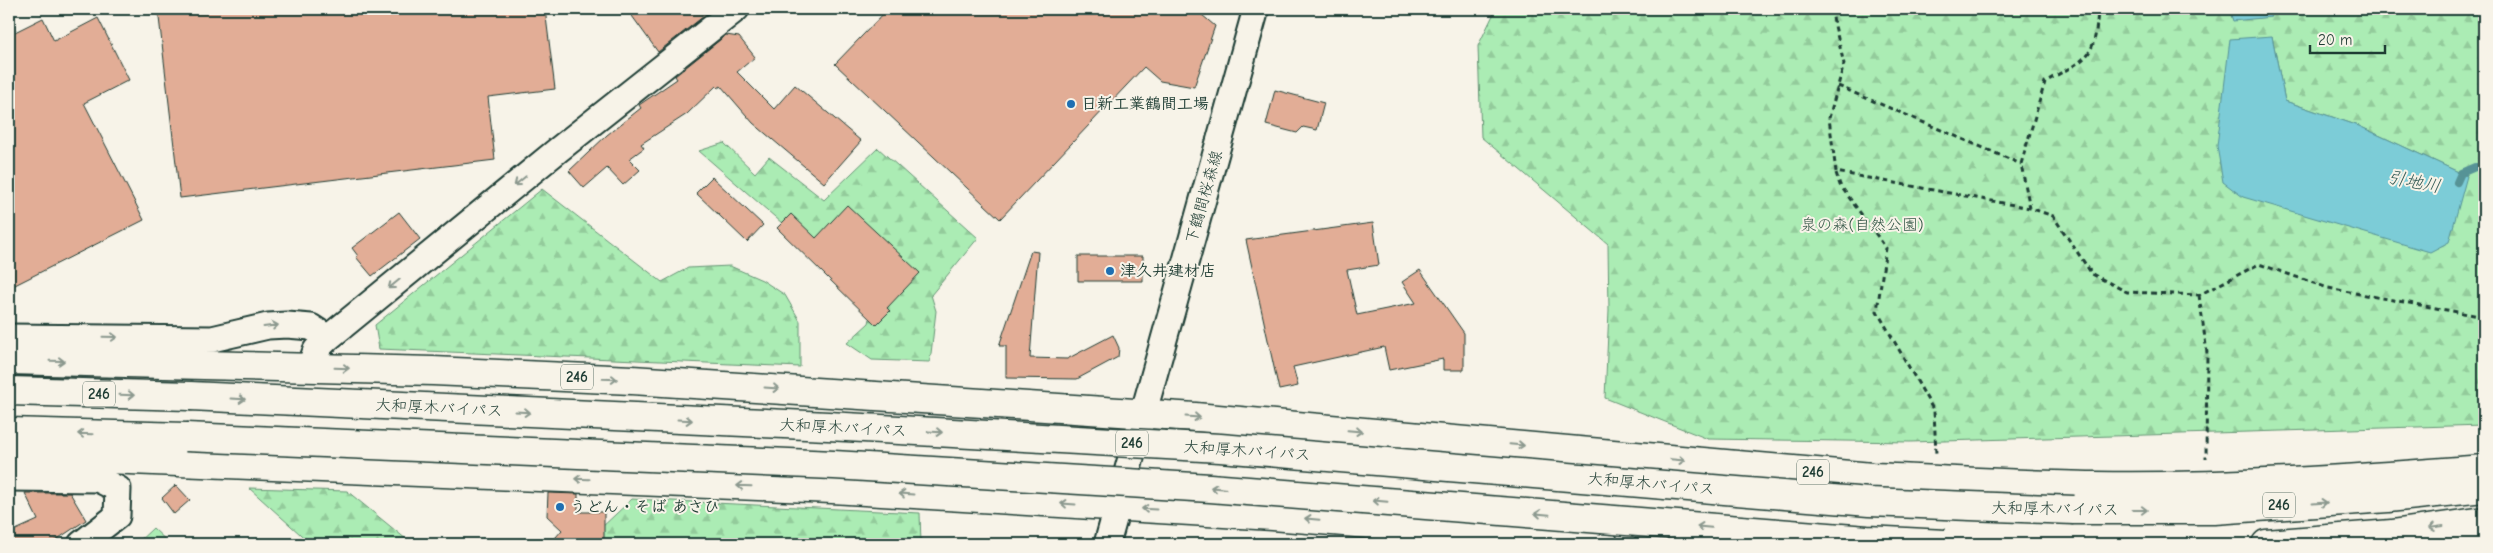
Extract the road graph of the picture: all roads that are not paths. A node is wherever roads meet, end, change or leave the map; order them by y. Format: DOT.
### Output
graph roads {
  1 [pos="736,9"];
  2 [pos="1256,9"];
  3 [pos="9,337"];
  4 [pos="328,338"];
  5 [pos="9,360"];
  6 [pos="310,368"];
  7 [pos="9,391"];
  8 [pos="1144,414"];
  9 [pos="9,432"];
  10 [pos="9,455"];
  11 [pos="2484,469"];
  12 [pos="9,478"];
  13 [pos="2484,488"];
  14 [pos="1117,507"];
  15 [pos="2484,521"];
  16 [pos="2484,539"];
  17 [pos="81,544"];
  18 [pos="1107,544"];
  19 [pos="1604,544"];
  20 [pos="1945,544"];
  21 [pos="2266,544"];
  22 [pos="2461,544"];
  1 -- 4 [label="street, one-way"];
  2 -- 8 [label="street, 下鶴間桜森線"];
  3 -- 4 [label="street, one-way"];
  4 -- 6 [label="street"];
  5 -- 6 [label="highway, 246, one-way"];
  6 -- 8 [label="highway, 246, one-way"];
  7 -- 13 [label="highway, 大和厚木バイパス / 246, one-way, bridge"];
  8 -- 11 [label="highway, 246, one-way"];
  8 -- 14 [label="street, 下鶴間桜森線"];
  20 -- 9 [label="highway, one-way, bridge"];
  14 -- 10 [label="highway, one-way"];
  12 -- 17 [label="street"];
  14 -- 18 [label="street, 下鶴間桜森線"];
  19 -- 14 [label="highway, one-way"];
  15 -- 21 [label="highway, 246, one-way"];
  16 -- 22 [label="highway"];
}
